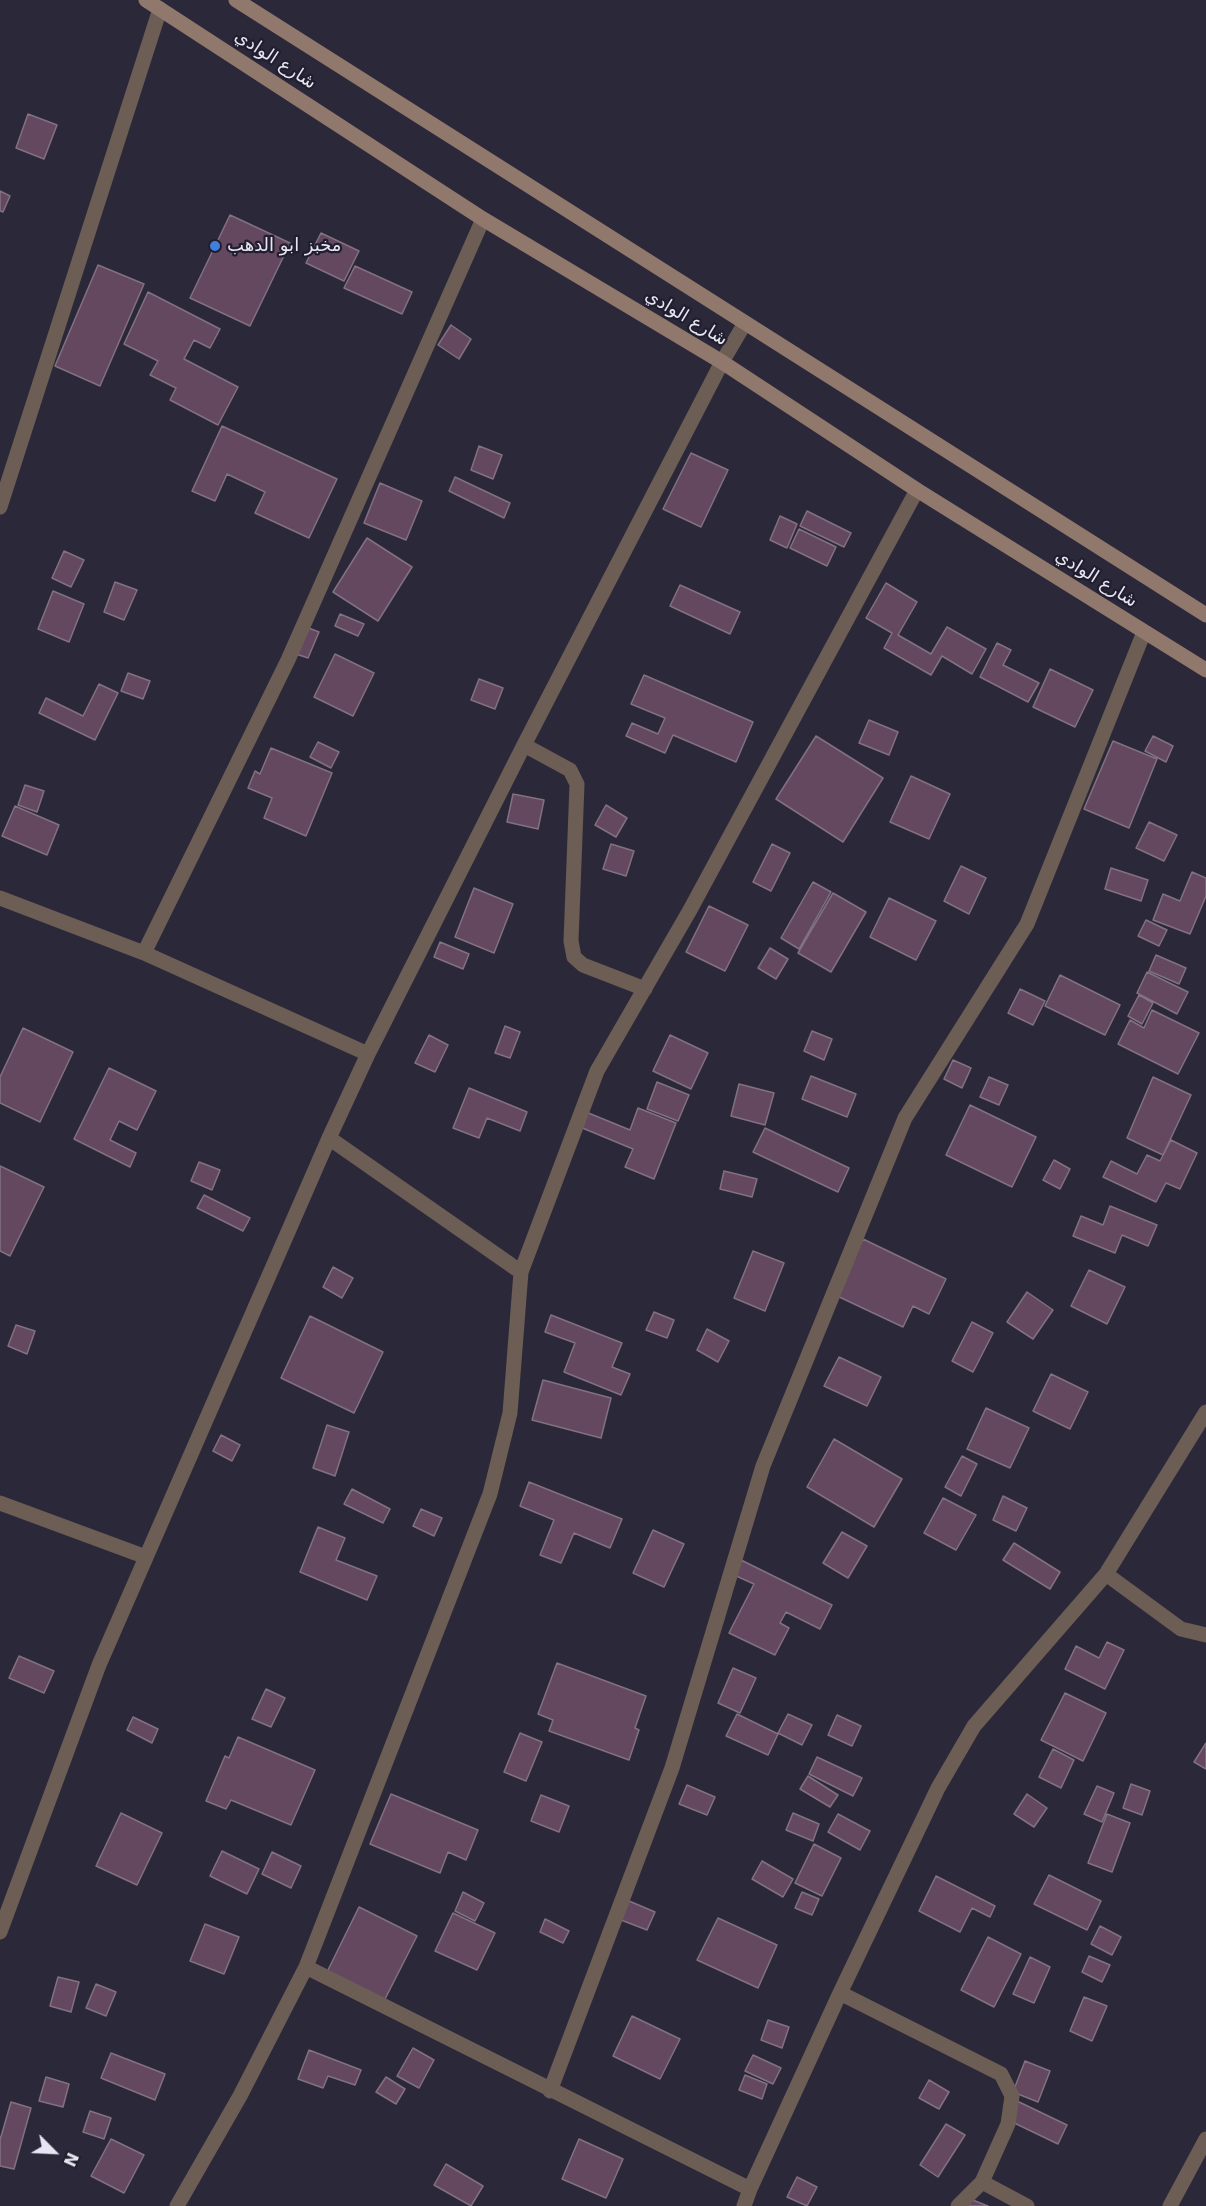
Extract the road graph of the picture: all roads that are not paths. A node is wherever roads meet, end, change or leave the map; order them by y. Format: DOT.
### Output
graph roads {
  1 [pos="146,0"];
  2 [pos="236,0"];
  3 [pos="160,9"];
  4 [pos="483,219"];
  5 [pos="745,323"];
  6 [pos="722,362"];
  7 [pos="917,490"];
  8 [pos="0,507"];
  9 [pos="1206,615"];
  10 [pos="1144,632"];
  11 [pos="1206,670"];
  12 [pos="524,745"];
  13 [pos="0,898"];
  14 [pos="144,953"];
  15 [pos="645,988"];
  16 [pos="368,1054"];
  17 [pos="329,1138"];
  18 [pos="521,1272"];
  19 [pos="1206,1412"];
  20 [pos="0,1503"];
  21 [pos="146,1557"];
  22 [pos="1106,1574"];
  23 [pos="1206,1635"];
  24 [pos="0,1932"];
  25 [pos="306,1967"];
  26 [pos="840,1993"];
  27 [pos="550,2091"];
  28 [pos="1206,2139"];
  29 [pos="982,2182"];
  30 [pos="750,2189"];
  31 [pos="177,2206"];
  32 [pos="744,2206"];
  33 [pos="958,2206"];
  34 [pos="1027,2206"];
  35 [pos="1170,2206"];
  1 -- 3 [label="main road, شارع الوادي"];
  2 -- 5 [label="main road, شارع الوادي"];
  3 -- 4 [label="main road, شارع الوادي"];
  3 -- 8 [label="street"];
  4 -- 6 [label="main road, شارع الوادي"];
  4 -- 14 [label="street"];
  5 -- 6 [label="street"];
  5 -- 9 [label="main road, شارع الوادي"];
  6 -- 7 [label="main road, شارع الوادي"];
  6 -- 12 [label="street"];
  7 -- 10 [label="main road, شارع الوادي"];
  7 -- 15 [label="street"];
  10 -- 11 [label="main road, شارع الوادي"];
  10 -- 27 [label="street"];
  12 -- 15 [label="street"];
  12 -- 16 [label="street"];
  13 -- 14 [label="street"];
  14 -- 16 [label="street"];
  15 -- 18 [label="street"];
  16 -- 17 [label="street"];
  17 -- 18 [label="street"];
  17 -- 21 [label="street"];
  18 -- 25 [label="street"];
  19 -- 22 [label="street"];
  20 -- 21 [label="street"];
  21 -- 24 [label="street"];
  22 -- 23 [label="street"];
  22 -- 26 [label="street"];
  25 -- 27 [label="street"];
  25 -- 31 [label="street"];
  26 -- 29 [label="street"];
  26 -- 30 [label="street"];
  27 -- 30 [label="street"];
  28 -- 35 [label="street"];
  29 -- 33 [label="street"];
  29 -- 34 [label="street"];
  30 -- 32 [label="street"];
}
